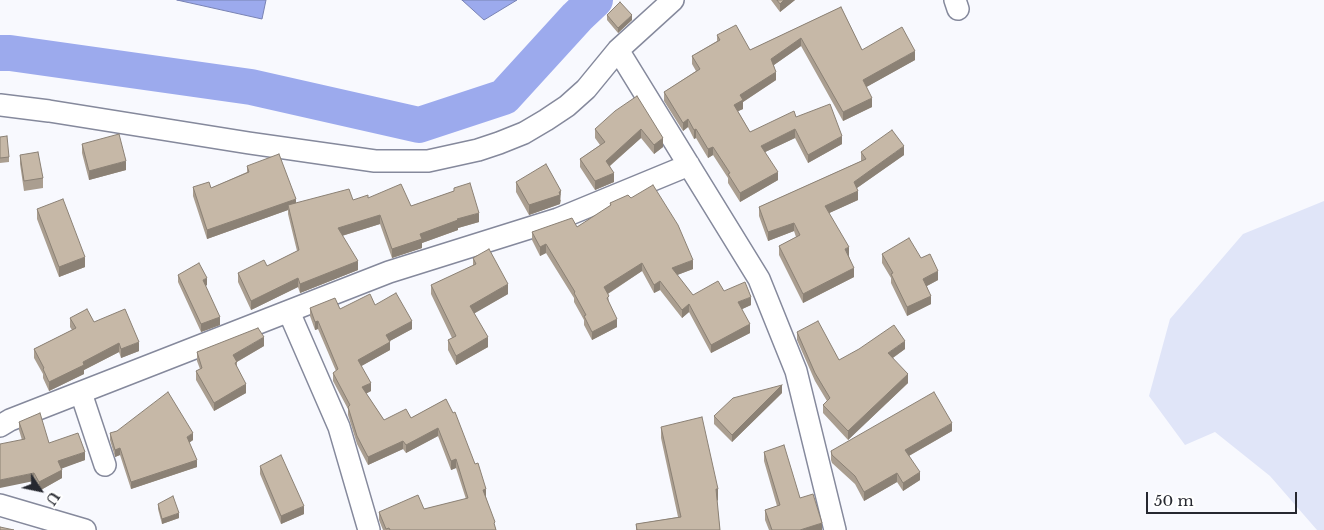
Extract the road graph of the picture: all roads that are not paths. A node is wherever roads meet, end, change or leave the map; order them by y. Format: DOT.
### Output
graph roads {
  1 [pos="673,0"];
  2 [pos="618,50"];
  3 [pos="0,105"];
  4 [pos="689,165"];
  5 [pos="289,312"];
  6 [pos="81,393"];
  7 [pos="0,426"];
  8 [pos="105,465"];
  9 [pos="0,505"];
  10 [pos="35,523"];
  11 [pos="85,530"];
  12 [pos="369,530"];
  13 [pos="834,530"];
  1 -- 2 [label="street"];
  2 -- 3 [label="street"];
  2 -- 4 [label="street"];
  4 -- 5 [label="street"];
  4 -- 13 [label="street"];
  5 -- 6 [label="street"];
  5 -- 12 [label="street"];
  6 -- 7 [label="street"];
  6 -- 8 [label="street"];
  9 -- 10 [label="street"];
  10 -- 11 [label="street"];
}
